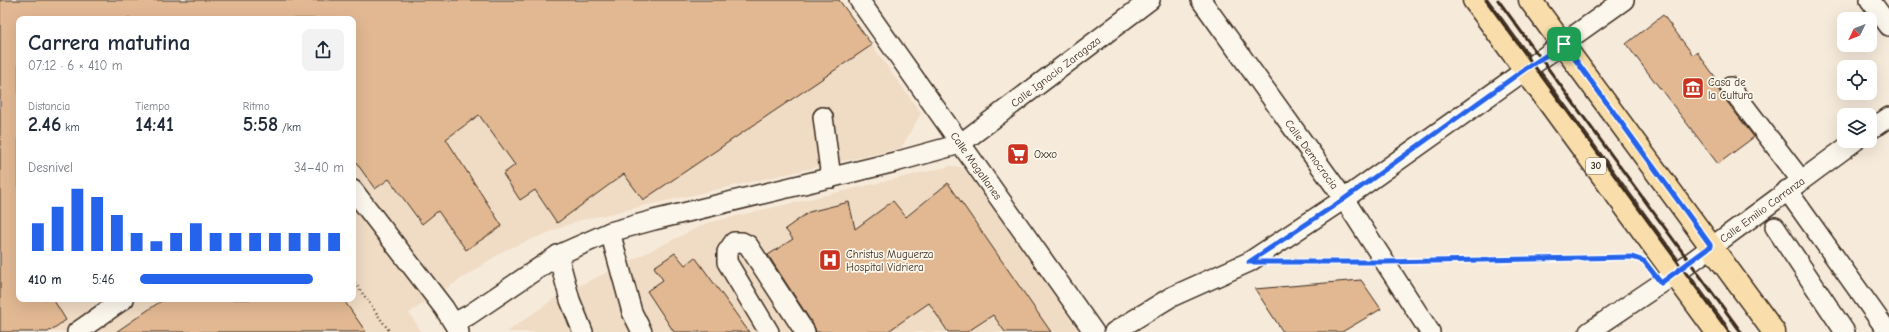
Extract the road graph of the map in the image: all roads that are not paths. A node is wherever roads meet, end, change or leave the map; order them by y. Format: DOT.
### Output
graph roads {
  1 [pos="859,0"];
  2 [pos="1150,0"];
  3 [pos="1201,0"];
  4 [pos="1474,0"];
  5 [pos="1530,0"];
  6 [pos="1624,0"];
  7 [pos="1870,0"];
  8 [pos="1889,26"];
  9 [pos="1564,44"];
  10 [pos="1525,69"];
  11 [pos="1730,87"];
  12 [pos="1889,116"];
  13 [pos="823,117"];
  14 [pos="1877,125"];
  15 [pos="960,144"];
  16 [pos="1845,148"];
  17 [pos="830,178"];
  18 [pos="1794,185"];
  19 [pos="356,194"];
  20 [pos="1344,199"];
  21 [pos="1775,227"];
  22 [pos="610,232"];
  23 [pos="1711,246"];
  24 [pos="558,255"];
  25 [pos="1668,278"];
  26 [pos="120,302"];
  27 [pos="456,328"];
  28 [pos="77,332"];
  29 [pos="583,332"];
  30 [pos="642,332"];
  31 [pos="769,332"];
  32 [pos="804,332"];
  33 [pos="1094,332"];
  34 [pos="1114,332"];
  35 [pos="1430,332"];
  36 [pos="1589,332"];
  37 [pos="1717,332"];
  38 [pos="1774,332"];
  39 [pos="1845,332"];
  40 [pos="1888,332"];
  1 -- 15 [label="street, Calle Magallanes"];
  2 -- 15 [label="street, Calle Ignacio Zaragoza"];
  3 -- 20 [label="street, Calle Democracia"];
  4 -- 10 [label="main road, 30"];
  5 -- 9 [label="main road"];
  6 -- 9 [label="street"];
  7 -- 8 [label="street"];
  9 -- 10 [label="street"];
  9 -- 23 [label="main road"];
  10 -- 20 [label="street"];
  10 -- 25 [label="main road, 30"];
  11 -- 18 [label="street"];
  12 -- 14 [label="street"];
  13 -- 17 [label="street"];
  15 -- 17 [label="street"];
  15 -- 33 [label="street, Calle Magallanes"];
  16 -- 18 [label="street, Calle Emilio Carranza"];
  17 -- 22 [label="street"];
  18 -- 23 [label="street, Calle Emilio Carranza"];
  18 -- 40 [label="street"];
  19 -- 27 [label="street"];
  20 -- 34 [label="street"];
  20 -- 35 [label="street, Calle Democracia"];
  21 -- 39 [label="street"];
  22 -- 24 [label="street"];
  22 -- 30 [label="street"];
  23 -- 25 [label="street, Calle Emilio Carranza"];
  23 -- 38 [label="main road"];
  24 -- 27 [label="street"];
  24 -- 29 [label="street"];
  25 -- 36 [label="street, Calle Emilio Carranza"];
  25 -- 37 [label="main road, 30"];
  26 -- 28 [label="street"];
  31 -- 32 [label="street"];
}
